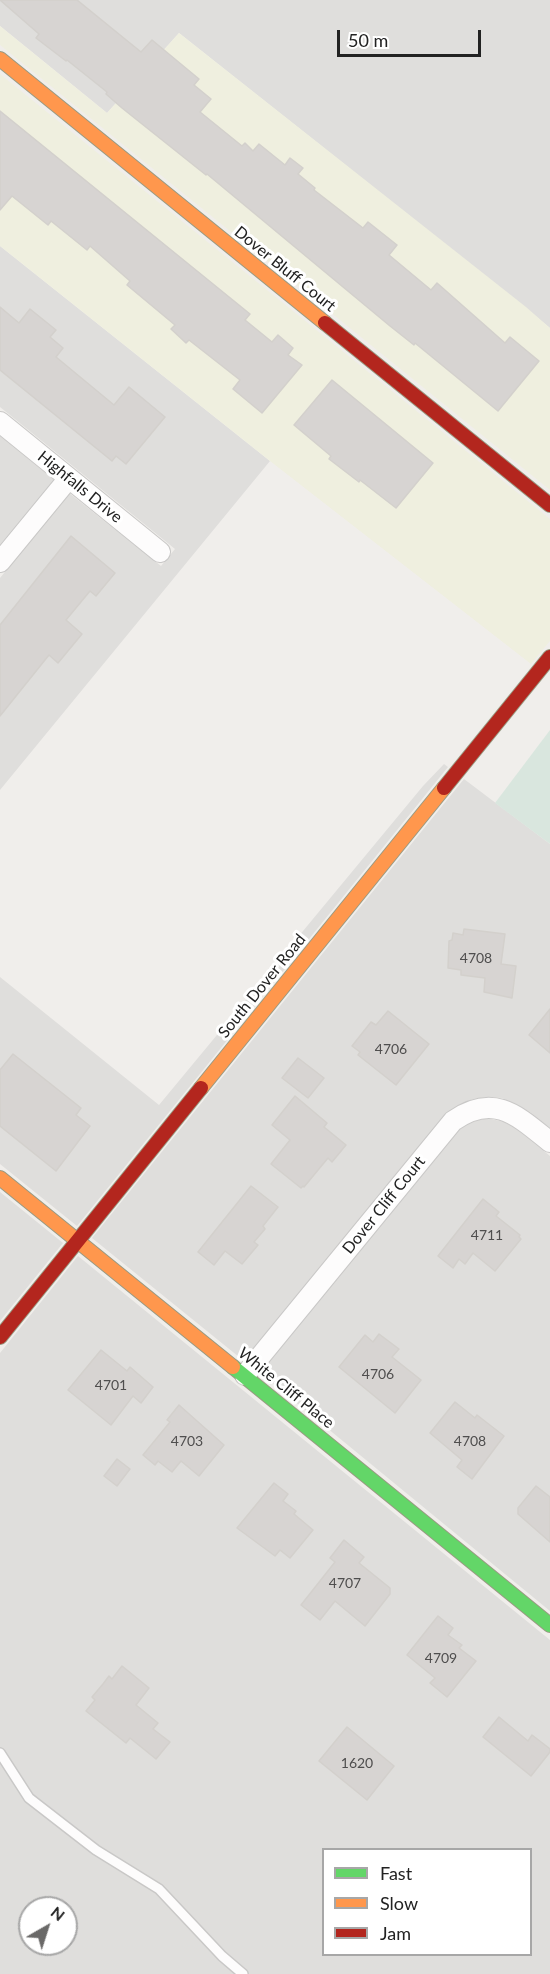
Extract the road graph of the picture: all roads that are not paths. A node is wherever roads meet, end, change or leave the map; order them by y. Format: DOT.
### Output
graph roads {
  1 [pos="0,59"];
  2 [pos="0,422"];
  3 [pos="69,478"];
  4 [pos="550,505"];
  5 [pos="160,552"];
  6 [pos="0,562"];
  7 [pos="550,657"];
  8 [pos="550,1142"];
  9 [pos="0,1178"];
  10 [pos="77,1241"];
  11 [pos="0,1337"];
  12 [pos="245,1376"];
  13 [pos="550,1625"];
  14 [pos="0,1754"];
  15 [pos="243,1974"];
  1 -- 4 [label="street, Dover Bluff Court"];
  2 -- 3 [label="street, Highfalls Drive"];
  3 -- 5 [label="street, Highfalls Drive"];
  3 -- 6 [label="street"];
  7 -- 10 [label="street, South Dover Road"];
  8 -- 12 [label="street, Dover Cliff Court"];
  9 -- 10 [label="street, White Cliff Place"];
  10 -- 11 [label="street, South Dover Road"];
  10 -- 12 [label="street, White Cliff Place"];
  12 -- 13 [label="street, White Cliff Place"];
  14 -- 15 [label="lane"];
}
